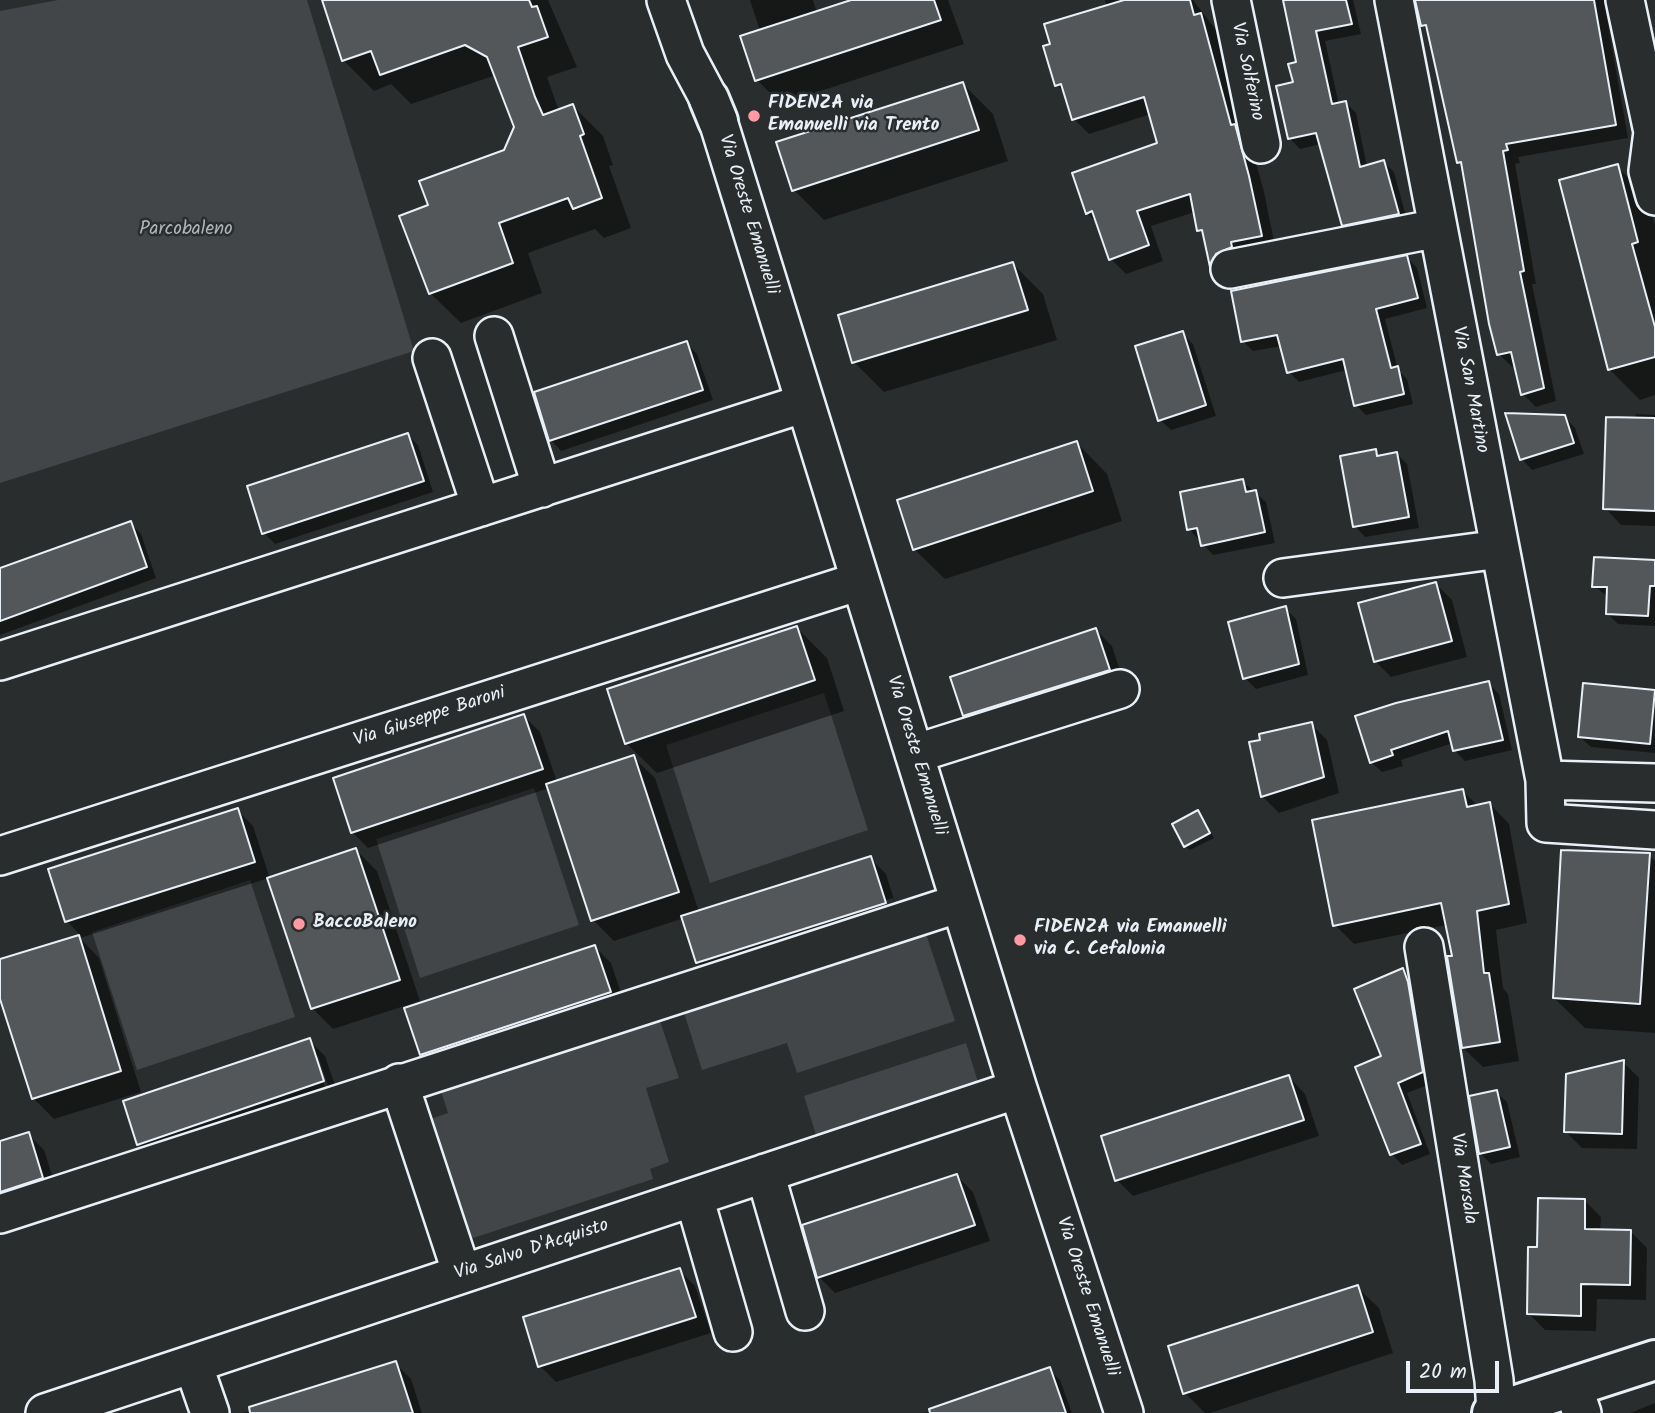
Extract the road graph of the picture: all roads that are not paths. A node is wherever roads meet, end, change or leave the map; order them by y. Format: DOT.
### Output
graph roads {
  1 [pos="666,0"];
  2 [pos="689,0"];
  3 [pos="1231,0"];
  4 [pos="1394,0"];
  5 [pos="1625,0"];
  6 [pos="713,110"];
  7 [pos="1261,144"];
  8 [pos="1655,195"];
  9 [pos="1438,228"];
  10 [pos="1230,269"];
  11 [pos="494,336"];
  12 [pos="432,358"];
  13 [pos="805,403"];
  14 [pos="542,488"];
  15 [pos="481,507"];
  16 [pos="1500,549"];
  17 [pos="1283,578"];
  18 [pos="860,581"];
  19 [pos="0,661"];
  20 [pos="1119,689"];
  21 [pos="914,754"];
  22 [pos="1545,780"];
  23 [pos="1655,783"];
  24 [pos="1655,794"];
  25 [pos="1655,824"];
  26 [pos="1655,830"];
  27 [pos="0,856"];
  28 [pos="960,902"];
  29 [pos="1424,947"];
  30 [pos="399,1083"];
  31 [pos="1018,1089"];
  32 [pos="765,1173"];
  33 [pos="694,1197"];
  34 [pos="0,1214"];
  35 [pos="462,1274"];
  36 [pos="805,1311"];
  37 [pos="733,1332"];
  38 [pos="1655,1360"];
  39 [pos="193,1364"];
  40 [pos="1578,1400"];
  41 [pos="120,1401"];
  42 [pos="1494,1412"];
  43 [pos="45,1413"];
  44 [pos="210,1413"];
  45 [pos="1124,1413"];
  1 -- 6 [label="street, Via Oreste Emanuelli"];
  2 -- 6 [label="street, Via Oreste Emanuelli"];
  3 -- 7 [label="street, Via Solferino"];
  4 -- 9 [label="street, Via San Martino"];
  5 -- 8 [label="street"];
  6 -- 13 [label="street, Via Oreste Emanuelli"];
  9 -- 10 [label="street"];
  9 -- 16 [label="street, Via San Martino"];
  11 -- 14 [label="street"];
  12 -- 15 [label="street"];
  13 -- 14 [label="street"];
  13 -- 18 [label="street, Via Oreste Emanuelli"];
  14 -- 15 [label="street"];
  15 -- 19 [label="street"];
  16 -- 17 [label="street"];
  16 -- 22 [label="street, Via San Martino"];
  18 -- 21 [label="street, Via Oreste Emanuelli"];
  18 -- 27 [label="street, Via Giuseppe Baroni"];
  20 -- 21 [label="street"];
  21 -- 28 [label="street, Via Oreste Emanuelli"];
  22 -- 23 [label="street"];
  22 -- 26 [label="street, Via San Martino"];
  24 -- 25 [label="street"];
  28 -- 30 [label="street"];
  28 -- 31 [label="street, Via Oreste Emanuelli"];
  29 -- 42 [label="street, Via Marsala"];
  30 -- 34 [label="street"];
  30 -- 35 [label="street"];
  31 -- 32 [label="street, Via Salvo D'Acquisto"];
  31 -- 45 [label="street, Via Oreste Emanuelli"];
  32 -- 33 [label="street, Via Salvo D'Acquisto"];
  32 -- 36 [label="street"];
  33 -- 35 [label="street, Via Salvo D'Acquisto"];
  33 -- 37 [label="street"];
  35 -- 39 [label="street, Via Salvo D'Acquisto"];
  38 -- 40 [label="street"];
  39 -- 41 [label="street, Via Salvo D'Acquisto"];
  39 -- 44 [label="street"];
  40 -- 42 [label="street"];
  41 -- 43 [label="street, Via Salvo D'Acquisto"];
}
